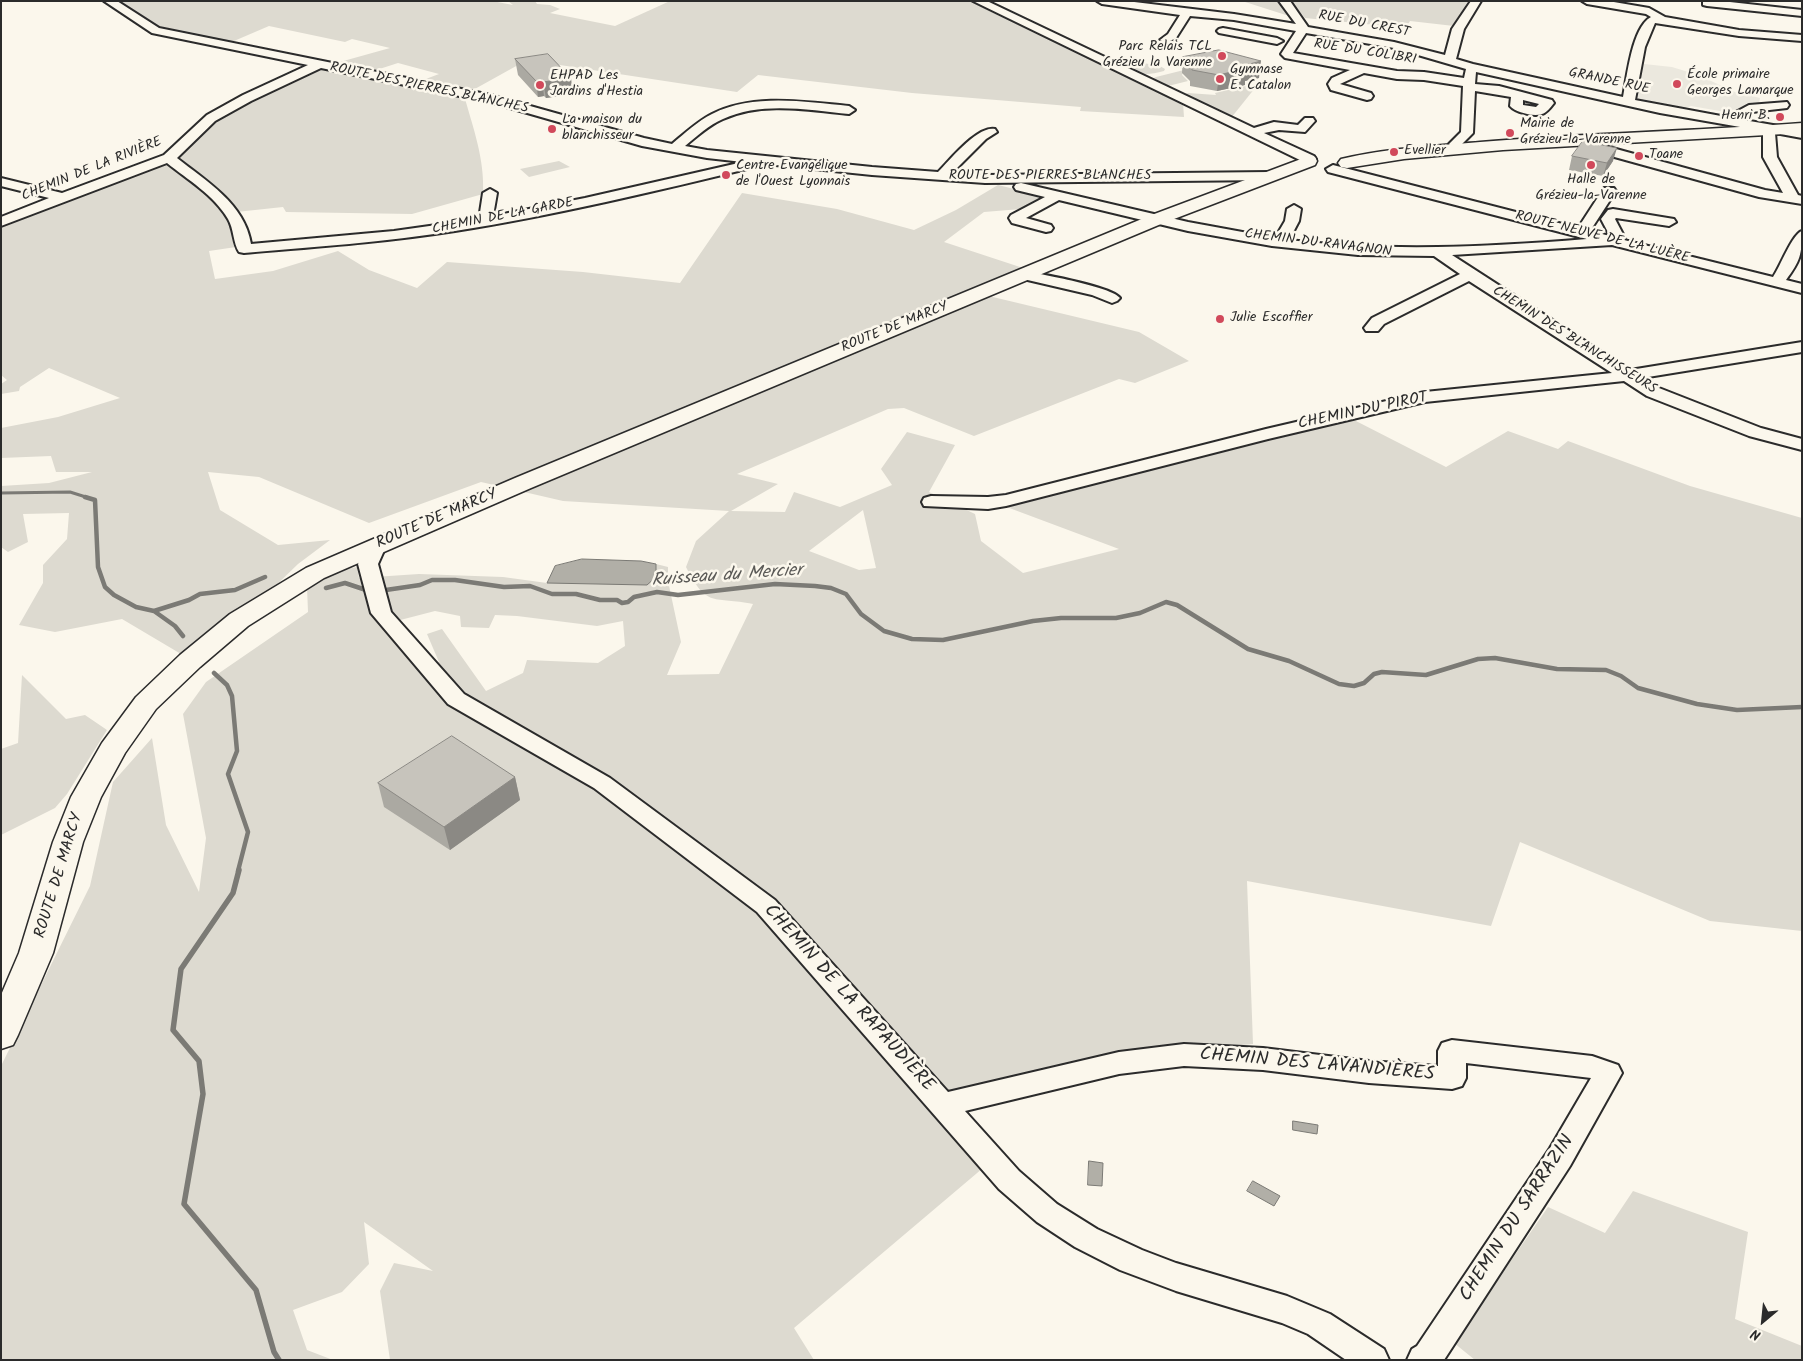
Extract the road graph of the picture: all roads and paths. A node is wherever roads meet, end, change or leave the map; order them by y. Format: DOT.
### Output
graph roads {
  1 [pos="109,1"];
  2 [pos="978,1"];
  3 [pos="1102,1"];
  4 [pos="1284,1"];
  5 [pos="1476,1"];
  6 [pos="1587,1"];
  7 [pos="1708,1"];
  8 [pos="1771,1"];
  9 [pos="1802,8"];
  10 [pos="1187,12"];
  11 [pos="1802,13"];
  12 [pos="1234,17"];
  13 [pos="1662,20"];
  14 [pos="1303,28"];
  15 [pos="1802,38"];
  16 [pos="1166,40"];
  17 [pos="1277,41"];
  18 [pos="1450,60"];
  19 [pos="318,65"];
  20 [pos="1363,69"];
  21 [pos="1470,78"];
  22 [pos="1516,95"];
  23 [pos="1367,96"];
  24 [pos="1628,102"];
  25 [pos="1783,106"];
  26 [pos="849,110"];
  27 [pos="1728,119"];
  28 [pos="1309,121"];
  29 [pos="1802,128"];
  30 [pos="1769,129"];
  31 [pos="991,132"];
  32 [pos="1258,133"];
  33 [pos="1802,134"];
  34 [pos="1573,141"];
  35 [pos="675,148"];
  36 [pos="1460,149"];
  37 [pos="169,158"];
  38 [pos="756,160"];
  39 [pos="1328,162"];
  40 [pos="941,176"];
  41 [pos="1270,176"];
  42 [pos="1004,180"];
  43 [pos="1,182"];
  44 [pos="1609,191"];
  45 [pos="490,193"];
  46 [pos="1057,196"];
  47 [pos="63,197"];
  48 [pos="1799,202"];
  49 [pos="1514,206"];
  50 [pos="1294,209"];
  51 [pos="1154,220"];
  52 [pos="1,222"];
  53 [pos="485,222"];
  54 [pos="1669,222"];
  55 [pos="1046,228"];
  56 [pos="1584,229"];
  57 [pos="1802,235"];
  58 [pos="1614,241"];
  59 [pos="1280,242"];
  60 [pos="1438,252"];
  61 [pos="1795,268"];
  62 [pos="1024,274"];
  63 [pos="1470,275"];
  64 [pos="1777,282"];
  65 [pos="1802,289"];
  66 [pos="1112,298"];
  67 [pos="1372,328"];
  68 [pos="1802,347"];
  69 [pos="1628,376"];
  70 [pos="1802,445"];
  71 [pos="522,483"];
  72 [pos="931,502"];
  73 [pos="423,517"];
  74 [pos="369,569"];
  75 [pos="306,578"];
  76 [pos="1,1035"];
  77 [pos="1608,1073"];
  78 [pos="943,1105"];
  79 [pos="1373,1360"];
  80 [pos="1423,1360"];
  1 -- 19 [label="street, ROUTE DES PIERRES BLANCHES"];
  2 -- 32 [label="street, ROUTE NEUVE DE LA LUÈRE"];
  3 -- 10 [label="street, RUE DU CREST"];
  4 -- 14 [label="street"];
  5 -- 18 [label="street"];
  6 -- 13 [label="street"];
  7 -- 11 [label="street"];
  8 -- 9 [label="street"];
  10 -- 12 [label="street, RUE DU CREST"];
  10 -- 16 [label="street"];
  12 -- 14 [label="street, RUE DU CREST"];
  12 -- 17 [label="street"];
  13 -- 15 [label="street"];
  13 -- 24 [label="street"];
  14 -- 18 [label="street, RUE DU CREST"];
  14 -- 20 [label="street, RUE DU COLIBRI"];
  18 -- 21 [label="street, RUE DU CREST"];
  19 -- 35 [label="street, ROUTE DES PIERRES BLANCHES"];
  19 -- 37 [label="street, CHEMIN DE LA RIVIÈRE"];
  20 -- 21 [label="street, RUE DU COLIBRI"];
  20 -- 23 [label="street"];
  21 -- 22 [label="street"];
  21 -- 24 [label="street, GRANDE RUE"];
  21 -- 36 [label="street"];
  24 -- 27 [label="street, GRANDE RUE"];
  25 -- 27 [label="street"];
  26 -- 35 [label="street"];
  27 -- 30 [label="street"];
  28 -- 32 [label="street"];
  29 -- 30 [label="main road, ROUTE DE MARCY"];
  30 -- 33 [label="street"];
  30 -- 34 [label="main road, ROUTE DE MARCY"];
  30 -- 48 [label="street"];
  31 -- 40 [label="street"];
  32 -- 39 [label="street, ROUTE NEUVE DE LA LUÈRE"];
  34 -- 36 [label="main road, ROUTE DE MARCY"];
  34 -- 48 [label="street"];
  35 -- 38 [label="street, ROUTE DES PIERRES BLANCHES"];
  36 -- 39 [label="main road, ROUTE DE MARCY"];
  37 -- 47 [label="street, CHEMIN DE LA RIVIÈRE"];
  37 -- 53 [label="street, CHEMIN DE LA GARDE"];
  38 -- 40 [label="street, ROUTE DES PIERRES BLANCHES"];
  38 -- 53 [label="street, CHEMIN DE LA GARDE"];
  39 -- 41 [label="main road, ROUTE DE MARCY"];
  39 -- 56 [label="street, ROUTE NEUVE DE LA LUÈRE"];
  40 -- 42 [label="street, ROUTE DES PIERRES BLANCHES"];
  41 -- 42 [label="street, ROUTE DES PIERRES BLANCHES"];
  41 -- 51 [label="main road, ROUTE DE MARCY"];
  42 -- 46 [label="street, CHEMIN DU RAVAGNON"];
  43 -- 47 [label="street"];
  44 -- 56 [label="street"];
  45 -- 53 [label="street"];
  46 -- 51 [label="street, CHEMIN DU RAVAGNON"];
  46 -- 55 [label="street"];
  47 -- 52 [label="street, CHEMIN DE LA RIVIÈRE"];
  49 -- 56 [label="street"];
  50 -- 59 [label="street"];
  51 -- 59 [label="street, CHEMIN DU RAVAGNON"];
  51 -- 62 [label="main road, ROUTE DE MARCY"];
  54 -- 58 [label="street"];
  56 -- 58 [label="street, ROUTE NEUVE DE LA LUÈRE"];
  57 -- 61 [label="street"];
  58 -- 60 [label="street, CHEMIN DU RAVAGNON"];
  58 -- 64 [label="street, ROUTE NEUVE DE LA LUÈRE"];
  59 -- 60 [label="street, CHEMIN DU RAVAGNON"];
  60 -- 63 [label="street, CHEMIN DES BLANCHISSEURS"];
  61 -- 64 [label="street"];
  62 -- 66 [label="street"];
  62 -- 71 [label="main road, ROUTE DE MARCY"];
  63 -- 67 [label="street"];
  63 -- 69 [label="street, CHEMIN DES BLANCHISSEURS"];
  64 -- 65 [label="street, ROUTE NEUVE DE LA LUÈRE"];
  68 -- 69 [label="street, CHEMIN DU PIROT"];
  69 -- 70 [label="street, CHEMIN DES BLANCHISSEURS"];
  69 -- 72 [label="street, CHEMIN DU PIROT"];
  71 -- 73 [label="main road, ROUTE DE MARCY"];
  71 -- 74 [label="main road, ROUTE DE MARCY"];
  73 -- 74 [label="street, ROUTE DE MARCY"];
  73 -- 75 [label="main road, ROUTE DE MARCY"];
  74 -- 75 [label="main road, ROUTE DE MARCY"];
  74 -- 78 [label="street, CHEMIN DE LA RAPAUDIÈRE"];
  75 -- 76 [label="main road, ROUTE DE MARCY"];
  77 -- 78 [label="street, CHEMIN DES LAVANDIÈRES"];
  77 -- 80 [label="street, CHEMIN DU SARRAZIN"];
  78 -- 79 [label="street, CHEMIN DE LA RAPAUDIÈRE"];
}
